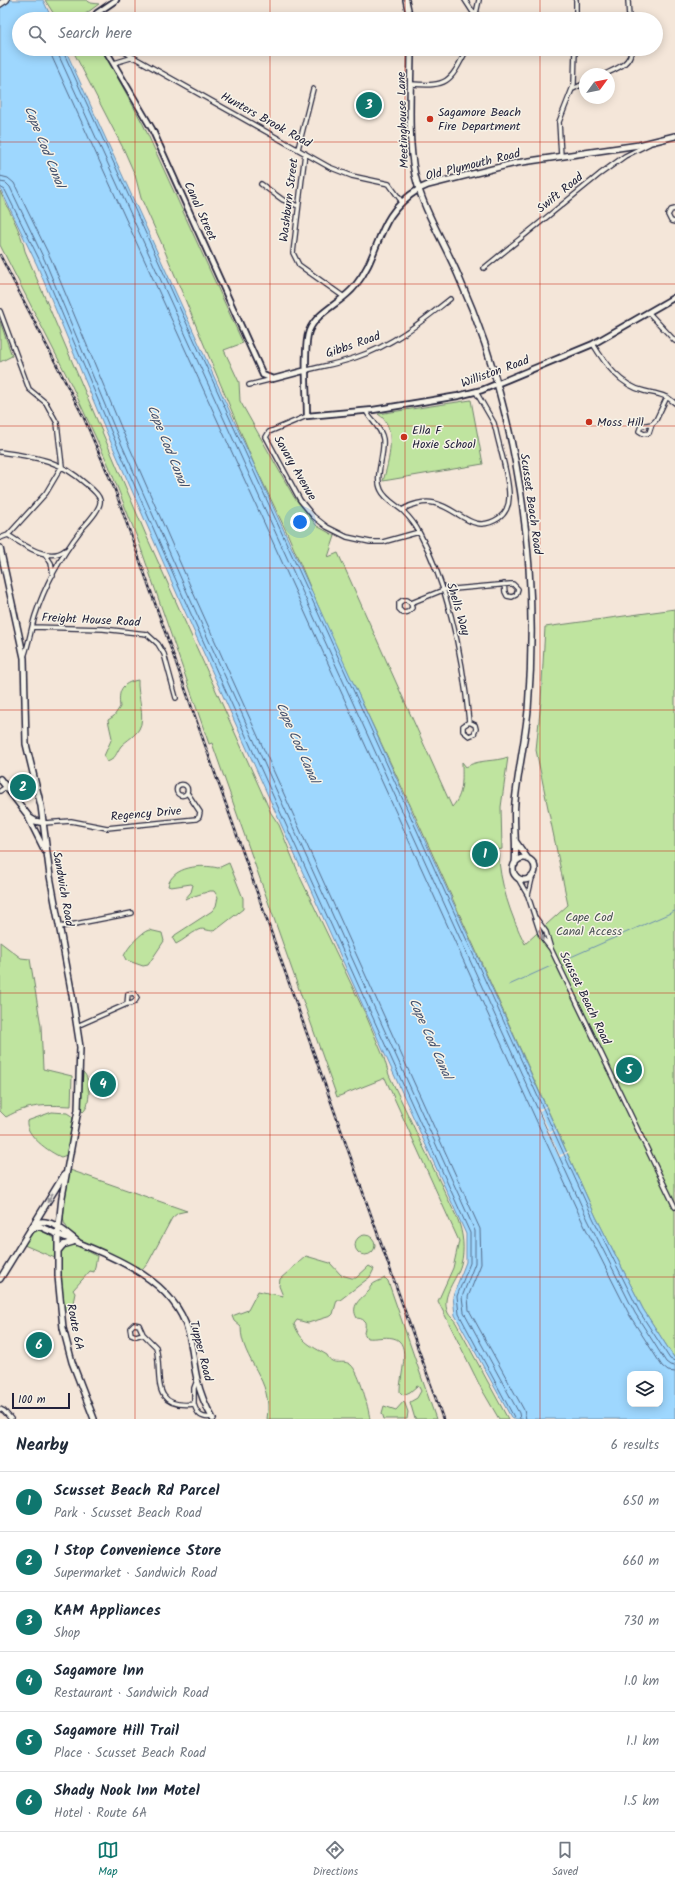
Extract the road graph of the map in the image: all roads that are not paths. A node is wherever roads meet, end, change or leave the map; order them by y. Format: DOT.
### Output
graph roads {
  1 [pos="6,0"];
  2 [pos="116,0"];
  3 [pos="406,0"];
  4 [pos="464,0"];
  5 [pos="479,0"];
  6 [pos="576,0"];
  7 [pos="628,0"];
  8 [pos="0,4"];
  9 [pos="99,12"];
  10 [pos="409,12"];
  11 [pos="471,12"];
  12 [pos="476,12"];
  13 [pos="576,12"];
  14 [pos="629,12"];
  15 [pos="110,56"];
  16 [pos="411,56"];
  17 [pos="463,56"];
  18 [pos="575,56"];
  19 [pos="631,56"];
  20 [pos="134,57"];
  21 [pos="114,63"];
  22 [pos="615,69"];
  23 [pos="411,84"];
  24 [pos="579,86"];
  25 [pos="573,88"];
  26 [pos="313,89"];
  27 [pos="675,136"];
  28 [pos="654,142"];
  29 [pos="298,149"];
  30 [pos="305,153"];
  31 [pos="561,156"];
  32 [pos="261,184"];
  33 [pos="419,189"];
  34 [pos="402,202"];
  35 [pos="298,206"];
  36 [pos="675,209"];
  37 [pos="675,222"];
  38 [pos="484,268"];
  39 [pos="344,297"];
  40 [pos="450,298"];
  41 [pos="675,298"];
  42 [pos="0,311"];
  43 [pos="649,313"];
  44 [pos="675,341"];
  45 [pos="593,344"];
  46 [pos="307,370"];
  47 [pos="273,379"];
  48 [pos="498,384"];
  49 [pos="249,385"];
  50 [pos="476,392"];
  51 [pos="667,397"];
  52 [pos="675,403"];
  53 [pos="366,411"];
  54 [pos="307,416"];
  55 [pos="652,424"];
  56 [pos="0,452"];
  57 [pos="62,466"];
  58 [pos="402,510"];
  59 [pos="419,532"];
  60 [pos="8,535"];
  61 [pos="0,538"];
  62 [pos="0,548"];
  63 [pos="67,548"];
  64 [pos="45,554"];
  65 [pos="1,558"];
  66 [pos="53,575"];
  67 [pos="504,584"];
  68 [pos="443,590"];
  69 [pos="411,603"];
  70 [pos="33,627"];
  71 [pos="24,658"];
  72 [pos="176,698"];
  73 [pos="469,722"];
  74 [pos="0,779"];
  75 [pos="6,787"];
  76 [pos="0,791"];
  77 [pos="188,794"];
  78 [pos="24,811"];
  79 [pos="44,823"];
  80 [pos="515,839"];
  81 [pos="528,859"];
  82 [pos="48,860"];
  83 [pos="515,864"];
  84 [pos="533,874"];
  85 [pos="516,875"];
  86 [pos="528,896"];
  87 [pos="132,913"];
  88 [pos="536,918"];
  89 [pos="60,927"];
  90 [pos="551,949"];
  91 [pos="127,1004"];
  92 [pos="77,1026"];
  93 [pos="67,1170"];
  94 [pos="675,1207"];
  95 [pos="32,1228"];
  96 [pos="59,1228"];
  97 [pos="58,1235"];
  98 [pos="73,1242"];
  99 [pos="81,1245"];
  100 [pos="58,1252"];
  101 [pos="0,1279"];
  102 [pos="143,1334"];
  103 [pos="197,1379"];
  104 [pos="194,1404"];
  105 [pos="0,1409"];
  106 [pos="212,1418"];
  107 [pos="11,1419"];
  108 [pos="94,1419"];
  1 -- 8 [label="highway"];
  2 -- 9 [label="street"];
  3 -- 10 [label="main road"];
  4 -- 11 [label="street"];
  5 -- 12 [label="street"];
  6 -- 13 [label="street"];
  7 -- 14 [label="street"];
  15 -- 21 [label="street, Canal Street"];
  16 -- 23 [label="main road, Meetinghouse Lane"];
  17 -- 23 [label="street"];
  18 -- 25 [label="street"];
  19 -- 22 [label="street"];
  20 -- 21 [label="street"];
  20 -- 29 [label="street, Hunters Brook Road"];
  21 -- 47 [label="street, Canal Street"];
  23 -- 33 [label="main road, Meetinghouse Lane"];
  24 -- 25 [label="street"];
  25 -- 31 [label="street"];
  26 -- 29 [label="street"];
  27 -- 28 [label="main road, Old Plymouth Road"];
  28 -- 31 [label="main road, Old Plymouth Road"];
  28 -- 38 [label="street, Swift Road"];
  29 -- 30 [label="street, Hunters Brook Road"];
  30 -- 34 [label="street, Hunters Brook Road"];
  30 -- 35 [label="street, Washburn Street"];
  31 -- 33 [label="main road, Old Plymouth Road"];
  32 -- 35 [label="street"];
  33 -- 34 [label="street, Old Plymouth Road"];
  33 -- 48 [label="main road, Scusset Beach Road"];
  34 -- 39 [label="street, Old Plymouth Road"];
  35 -- 39 [label="street, Washburn Street"];
  36 -- 37 [label="street"];
  39 -- 46 [label="street, Old Plymouth Road"];
  40 -- 46 [label="street, Gibbs Road"];
  41 -- 43 [label="street, Williston Road"];
  42 -- 57 [label="street"];
  43 -- 44 [label="street"];
  43 -- 45 [label="street, Williston Road"];
  45 -- 48 [label="street, Williston Road"];
  45 -- 51 [label="street"];
  46 -- 47 [label="street, Gibbs Road"];
  46 -- 54 [label="street, Old Plymouth Road"];
  47 -- 49 [label="street, Gibbs Road"];
  48 -- 50 [label="street, Williston Road"];
  48 -- 80 [label="main road, Scusset Beach Road"];
  50 -- 53 [label="street, Williston Road"];
  50 -- 58 [label="street"];
  51 -- 52 [label="street"];
  51 -- 55 [label="street"];
  53 -- 54 [label="street, Williston Road"];
  53 -- 58 [label="street, Shells Way"];
  54 -- 59 [label="street, Savary Avenue"];
  56 -- 57 [label="street"];
  57 -- 60 [label="street"];
  57 -- 63 [label="street"];
  58 -- 59 [label="street, Shells Way"];
  59 -- 68 [label="street, Shells Way"];
  60 -- 61 [label="street"];
  60 -- 64 [label="street"];
  62 -- 65 [label="main road, Sandwich Road"];
  63 -- 64 [label="street"];
  63 -- 66 [label="street"];
  64 -- 66 [label="street"];
  65 -- 71 [label="main road, Sandwich Road"];
  66 -- 70 [label="street"];
  67 -- 67 [label="street"];
  67 -- 68 [label="street"];
  68 -- 69 [label="street"];
  68 -- 73 [label="street, Shells Way"];
  70 -- 71 [label="street"];
  70 -- 72 [label="street, Freight House Road"];
  71 -- 79 [label="main road, Sandwich Road"];
  74 -- 75 [label="main road"];
  75 -- 76 [label="street"];
  75 -- 78 [label="main road"];
  77 -- 79 [label="street, Regency Drive"];
  78 -- 79 [label="main road"];
  78 -- 82 [label="main road"];
  79 -- 82 [label="main road, Sandwich Road"];
  80 -- 81 [label="main road"];
  80 -- 83 [label="main road, Scusset Beach Road"];
  81 -- 83 [label="main road"];
  81 -- 84 [label="main road"];
  82 -- 89 [label="main road, Sandwich Road"];
  83 -- 85 [label="main road, Scusset Beach Road"];
  84 -- 85 [label="main road"];
  84 -- 86 [label="street"];
  85 -- 86 [label="street, Scusset Beach Road"];
  86 -- 88 [label="street, Scusset Beach Road"];
  87 -- 89 [label="street"];
  88 -- 90 [label="street"];
  88 -- 90 [label="street, one-way"];
  89 -- 92 [label="main road, Sandwich Road"];
  90 -- 94 [label="street, Scusset Beach Road"];
  91 -- 92 [label="street"];
  92 -- 93 [label="main road, Sandwich Road"];
  93 -- 95 [label="main road, one-way"];
  93 -- 96 [label="main road, Sandwich Road"];
  95 -- 96 [label="main road"];
  95 -- 97 [label="main road, Tupper Road"];
  95 -- 101 [label="main road"];
  96 -- 97 [label="main road, Sandwich Road"];
  96 -- 99 [label="main road, Tupper Road"];
  97 -- 98 [label="main road, Tupper Road"];
  97 -- 100 [label="main road, Route 6A"];
  98 -- 99 [label="main road, Tupper Road"];
  98 -- 100 [label="main road"];
  99 -- 103 [label="main road, Tupper Road"];
  100 -- 108 [label="main road, Route 6A"];
  102 -- 104 [label="street"];
  103 -- 104 [label="street"];
  103 -- 106 [label="main road, Tupper Road"];
  104 -- 106 [label="street"];
  105 -- 107 [label="street"];
}
